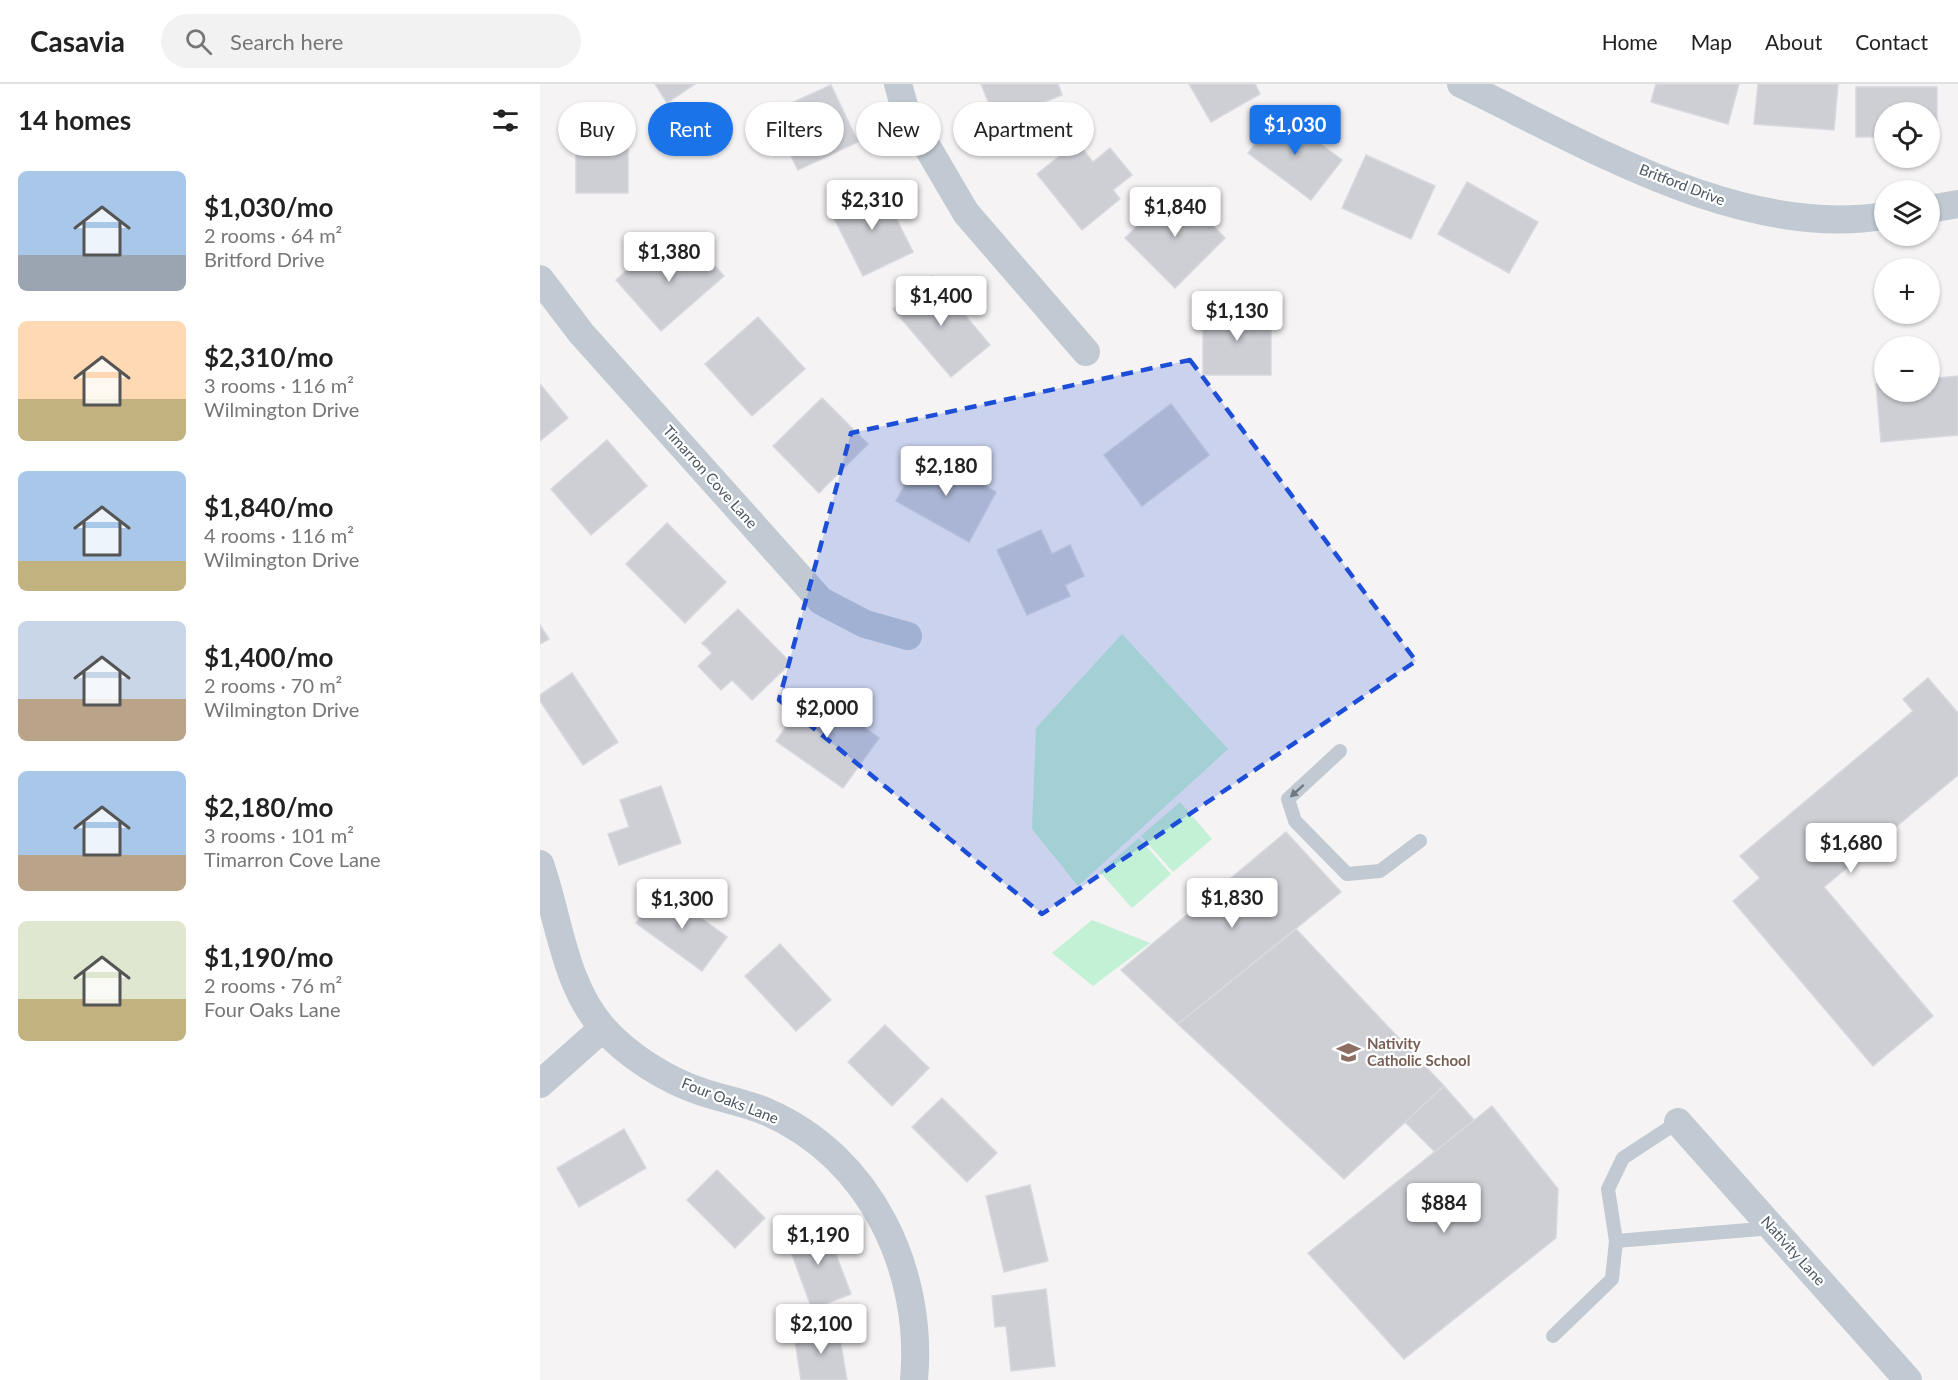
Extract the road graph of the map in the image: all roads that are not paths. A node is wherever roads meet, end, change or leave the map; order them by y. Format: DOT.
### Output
graph roads {
  1 [pos="898,84"];
  2 [pos="1461,84"];
  3 [pos="1958,204"];
  4 [pos="1940,207"];
  5 [pos="1874,218"];
  6 [pos="540,279"];
  7 [pos="1086,352"];
  8 [pos="908,636"];
  9 [pos="1340,752"];
  10 [pos="1420,841"];
  11 [pos="540,864"];
  12 [pos="603,1028"];
  13 [pos="540,1084"];
  14 [pos="1678,1122"];
  15 [pos="1773,1228"];
  16 [pos="1616,1241"];
  17 [pos="1553,1336"];
  18 [pos="914,1380"];
  19 [pos="1908,1380"];
  1 -- 7 [label="street"];
  2 -- 5 [label="street, Britford Drive"];
  3 -- 4 [label="street"];
  6 -- 8 [label="street, Timarron Cove Lane"];
  9 -- 10 [label="lane, one-way"];
  11 -- 12 [label="street, Four Oaks Lane"];
  12 -- 13 [label="street"];
  12 -- 18 [label="street, Four Oaks Lane"];
  14 -- 15 [label="street, Nativity Lane"];
  14 -- 16 [label="lane"];
  15 -- 16 [label="lane"];
  15 -- 19 [label="street, Nativity Lane"];
  16 -- 17 [label="lane"];
}
